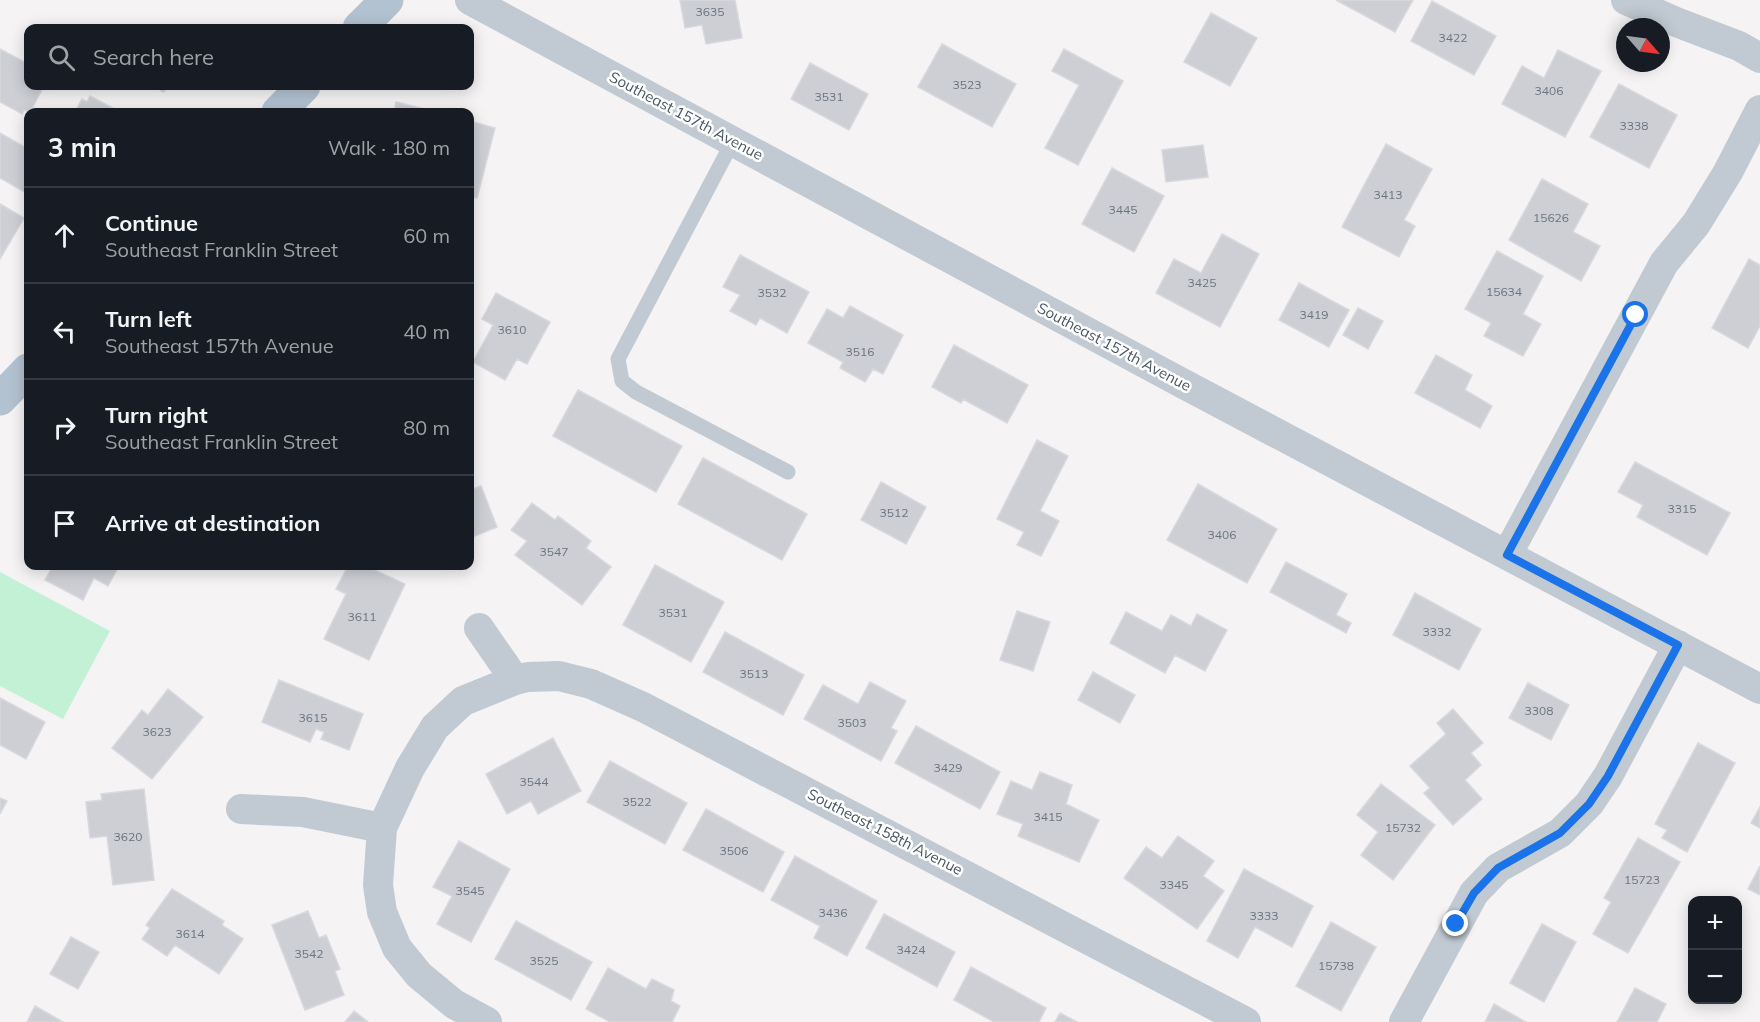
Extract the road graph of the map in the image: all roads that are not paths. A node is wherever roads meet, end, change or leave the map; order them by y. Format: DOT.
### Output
graph roads {
  1 [pos="387,0"];
  2 [pos="470,0"];
  3 [pos="1626,0"];
  4 [pos="363,24"];
  5 [pos="1760,58"];
  6 [pos="300,90"];
  7 [pos="282,108"];
  8 [pos="1760,110"];
  9 [pos="733,141"];
  10 [pos="24,374"];
  11 [pos="0,399"];
  12 [pos="788,472"];
  13 [pos="1507,555"];
  14 [pos="479,628"];
  15 [pos="1678,645"];
  16 [pos="514,680"];
  17 [pos="1760,689"];
  18 [pos="241,809"];
  19 [pos="382,828"];
  20 [pos="487,1022"];
  21 [pos="1246,1022"];
  22 [pos="1404,1022"];
  1 -- 4 [label="main road"];
  2 -- 9 [label="street, Southeast 157th Avenue"];
  3 -- 5 [label="street"];
  6 -- 7 [label="main road"];
  8 -- 13 [label="street"];
  9 -- 12 [label="lane"];
  9 -- 13 [label="street, Southeast 157th Avenue"];
  10 -- 11 [label="main road"];
  13 -- 15 [label="street, Southeast 157th Avenue"];
  14 -- 16 [label="street"];
  15 -- 17 [label="street, Southeast 157th Avenue"];
  15 -- 22 [label="street"];
  16 -- 19 [label="street, Southeast 158th Avenue"];
  16 -- 21 [label="street, Southeast 158th Avenue"];
  18 -- 19 [label="street"];
  19 -- 20 [label="street"];
}
